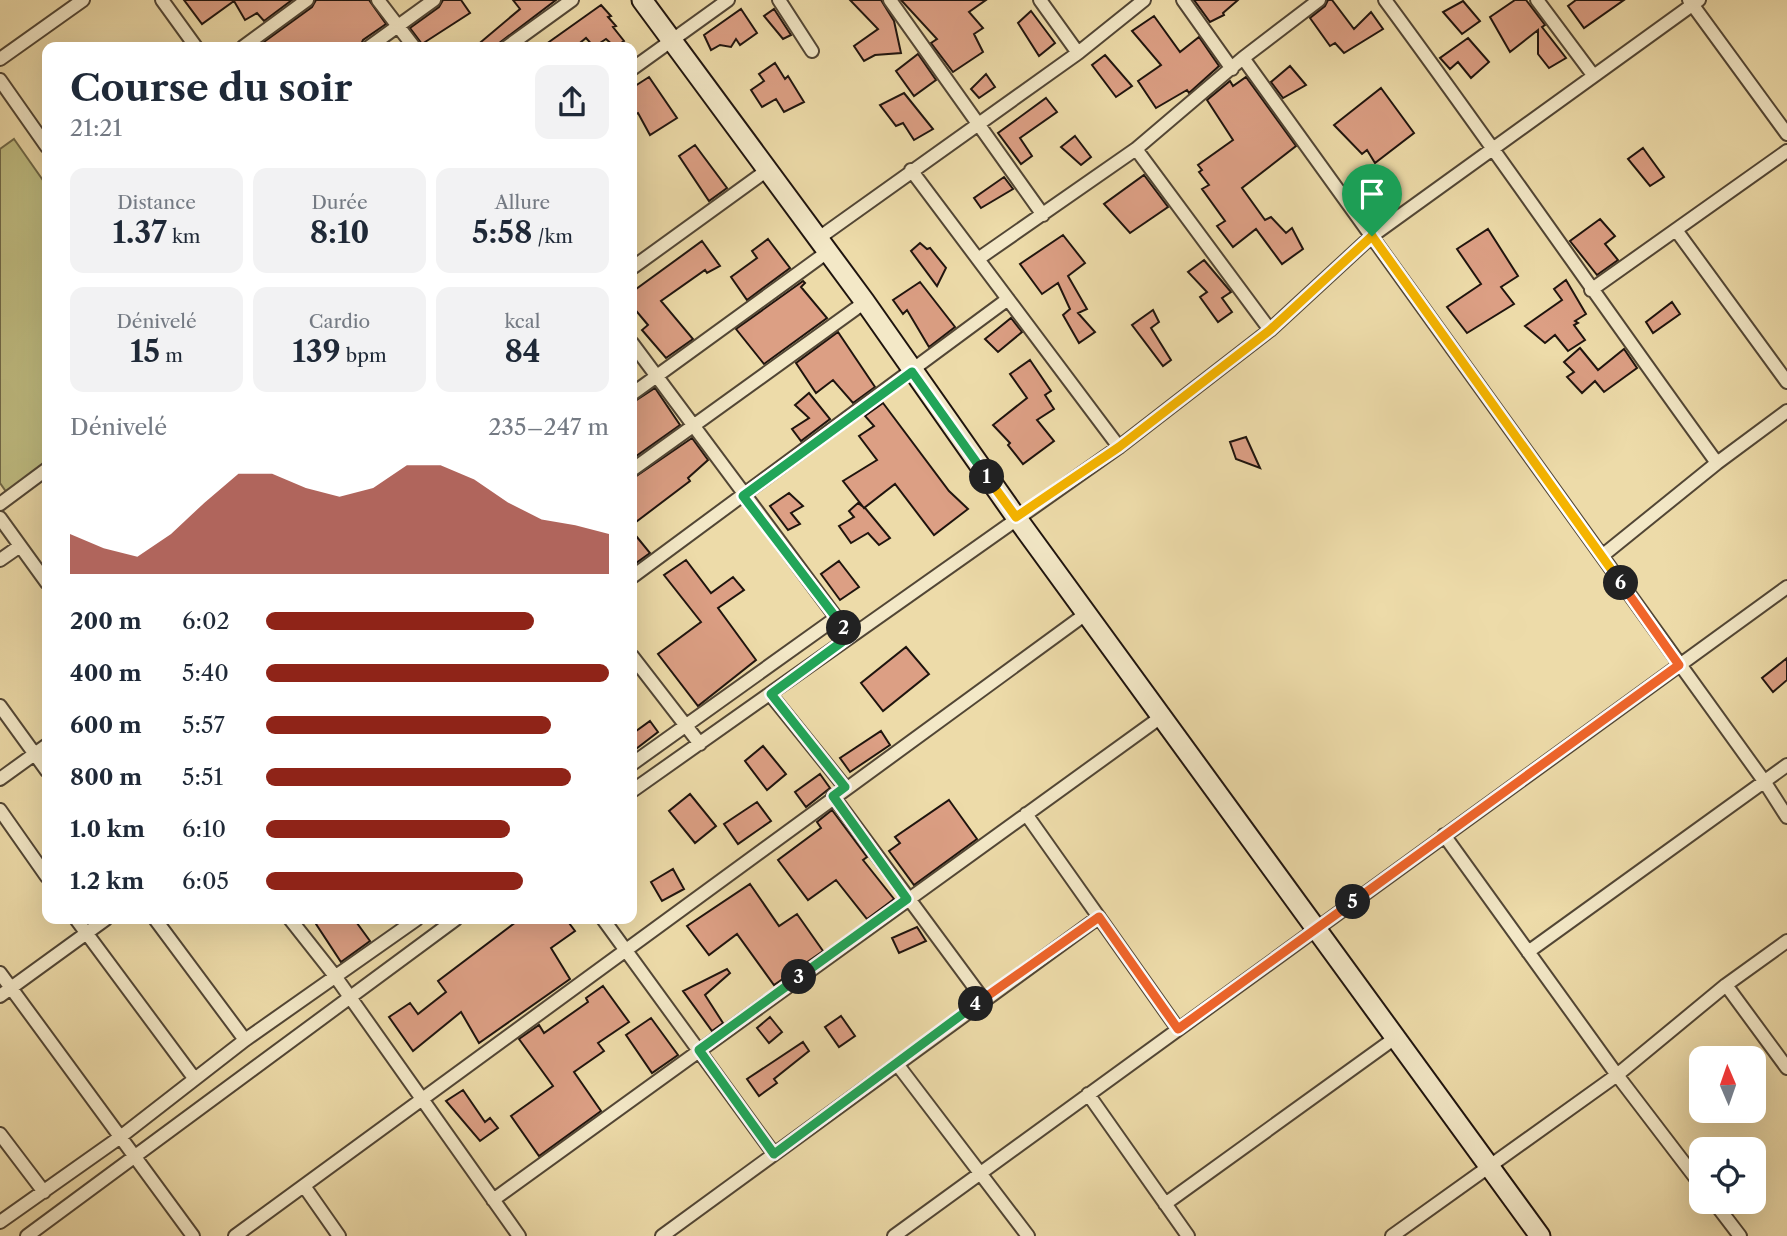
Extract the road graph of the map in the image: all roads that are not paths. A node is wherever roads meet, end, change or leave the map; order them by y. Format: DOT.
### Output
graph roads {
  1 [pos="83,0"];
  2 [pos="162,0"];
  3 [pos="307,0"];
  4 [pos="378,0"];
  5 [pos="434,0"];
  6 [pos="572,0"];
  7 [pos="642,0"];
  8 [pos="728,0"];
  9 [pos="779,0"];
  10 [pos="890,0"];
  11 [pos="1040,0"];
  12 [pos="1144,0"];
  13 [pos="1183,0"];
  14 [pos="1319,0"];
  15 [pos="1385,0"];
  16 [pos="1537,0"];
  17 [pos="1694,2"];
  18 [pos="67,5"];
  19 [pos="397,26"];
  20 [pos="671,41"];
  21 [pos="192,42"];
  22 [pos="250,42"];
  23 [pos="376,42"];
  24 [pos="410,42"];
  25 [pos="514,42"];
  26 [pos="812,51"];
  27 [pos="1077,53"];
  28 [pos="1243,58"];
  29 [pos="0,60"];
  30 [pos="637,65"];
  31 [pos="1231,69"];
  32 [pos="1593,75"];
  33 [pos="0,80"];
  34 [pos="976,123"];
  35 [pos="1787,134"];
  36 [pos="42,140"];
  37 [pos="1494,148"];
  38 [pos="1136,149"];
  39 [pos="1787,151"];
  40 [pos="911,170"];
  41 [pos="766,172"];
  42 [pos="1044,215"];
  43 [pos="1676,230"];
  44 [pos="1372,236"];
  45 [pos="821,246"];
  46 [pos="978,259"];
  47 [pos="637,264"];
  48 [pos="1591,290"];
  49 [pos="1008,299"];
  50 [pos="864,302"];
  51 [pos="1270,330"];
  52 [pos="637,350"];
  53 [pos="912,372"];
  54 [pos="656,376"];
  55 [pos="1787,382"];
  56 [pos="637,390"];
  57 [pos="1787,411"];
  58 [pos="695,425"];
  59 [pos="1119,447"];
  60 [pos="1717,463"];
  61 [pos="637,466"];
  62 [pos="42,473"];
  63 [pos="743,496"];
  64 [pos="0,504"];
  65 [pos="1016,517"];
  66 [pos="0,518"];
  67 [pos="20,546"];
  68 [pos="1602,556"];
  69 [pos="0,560"];
  70 [pos="637,573"];
  71 [pos="42,576"];
  72 [pos="1787,587"];
  73 [pos="1087,613"];
  74 [pos="836,618"];
  75 [pos="850,636"];
  76 [pos="637,662"];
  77 [pos="1679,665"];
  78 [pos="771,694"];
  79 [pos="0,706"];
  80 [pos="1161,716"];
  81 [pos="685,724"];
  82 [pos="700,744"];
  83 [pos="42,748"];
  84 [pos="35,754"];
  85 [pos="637,760"];
  86 [pos="42,764"];
  87 [pos="1787,765"];
  88 [pos="0,779"];
  89 [pos="1764,781"];
  90 [pos="845,787"];
  91 [pos="637,788"];
  92 [pos="833,796"];
  93 [pos="0,810"];
  94 [pos="1026,814"];
  95 [pos="1787,817"];
  96 [pos="1444,835"];
  97 [pos="42,870"];
  98 [pos="907,899"];
  99 [pos="1099,917"];
  100 [pos="80,924"];
  101 [pos="100,924"];
  102 [pos="159,924"];
  103 [pos="294,924"];
  104 [pos="410,924"];
  105 [pos="449,924"];
  106 [pos="607,924"];
  107 [pos="1315,929"];
  108 [pos="87,934"];
  109 [pos="1787,941"];
  110 [pos="626,948"];
  111 [pos="1528,952"];
  112 [pos="0,973"];
  113 [pos="335,976"];
  114 [pos="1726,985"];
  115 [pos="11,988"];
  116 [pos="0,996"];
  117 [pos="348,998"];
  118 [pos="983,999"];
  119 [pos="1178,1029"];
  120 [pos="1395,1038"];
  121 [pos="245,1040"];
  122 [pos="699,1050"];
  123 [pos="897,1064"];
  124 [pos="1787,1068"];
  125 [pos="1616,1075"];
  126 [pos="194,1078"];
  127 [pos="1088,1094"];
  128 [pos="421,1100"];
  129 [pos="0,1134"];
  130 [pos="119,1138"];
  131 [pos="774,1154"];
  132 [pos="134,1155"];
  133 [pos="1489,1167"];
  134 [pos="1689,1169"];
  135 [pos="983,1173"];
  136 [pos="304,1185"];
  137 [pos="44,1192"];
  138 [pos="493,1200"];
  139 [pos="1165,1204"];
  140 [pos="1723,1214"];
  141 [pos="0,1222"];
  142 [pos="678,1231"];
  143 [pos="27,1236"];
  144 [pos="193,1236"];
  145 [pos="235,1236"];
  146 [pos="339,1236"];
  147 [pos="519,1236"];
  148 [pos="662,1236"];
  149 [pos="894,1236"];
  150 [pos="1028,1236"];
  151 [pos="1188,1236"];
  152 [pos="1392,1236"];
  153 [pos="1540,1236"];
  154 [pos="1740,1236"];
  1 -- 18 [label="street"];
  2 -- 21 [label="street"];
  3 -- 22 [label="street"];
  4 -- 19 [label="street"];
  5 -- 19 [label="street"];
  6 -- 25 [label="street"];
  7 -- 20 [label="main road"];
  8 -- 20 [label="street"];
  9 -- 26 [label="street"];
  10 -- 34 [label="street"];
  11 -- 27 [label="street"];
  12 -- 27 [label="street"];
  13 -- 31 [label="street"];
  14 -- 28 [label="street"];
  15 -- 37 [label="street"];
  16 -- 32 [label="street"];
  17 -- 32 [label="street"];
  17 -- 35 [label="street"];
  18 -- 29 [label="street"];
  19 -- 23 [label="street"];
  19 -- 24 [label="street"];
  20 -- 30 [label="street"];
  20 -- 41 [label="main road"];
  27 -- 34 [label="street"];
  28 -- 31 [label="street"];
  28 -- 44 [label="street"];
  31 -- 38 [label="street"];
  32 -- 37 [label="street"];
  33 -- 36 [label="street"];
  34 -- 40 [label="street"];
  34 -- 42 [label="street"];
  37 -- 44 [label="street"];
  37 -- 48 [label="street"];
  38 -- 42 [label="street"];
  38 -- 51 [label="street"];
  39 -- 43 [label="street"];
  40 -- 45 [label="street"];
  40 -- 46 [label="street"];
  41 -- 45 [label="main road"];
  41 -- 47 [label="street"];
  42 -- 46 [label="street"];
  43 -- 48 [label="street"];
  43 -- 55 [label="street"];
  44 -- 51 [label="street"];
  44 -- 68 [label="street"];
  45 -- 50 [label="main road"];
  45 -- 54 [label="street"];
  46 -- 49 [label="street"];
  48 -- 60 [label="street"];
  49 -- 53 [label="street"];
  49 -- 59 [label="street"];
  50 -- 53 [label="main road"];
  50 -- 58 [label="street"];
  51 -- 59 [label="street"];
  52 -- 54 [label="street"];
  53 -- 63 [label="street"];
  53 -- 65 [label="main road"];
  54 -- 56 [label="street"];
  54 -- 58 [label="street"];
  57 -- 60 [label="street"];
  58 -- 61 [label="street"];
  58 -- 63 [label="street"];
  59 -- 65 [label="street"];
  60 -- 68 [label="street"];
  62 -- 64 [label="street"];
  63 -- 70 [label="street"];
  63 -- 74 [label="street"];
  65 -- 73 [label="main road"];
  65 -- 75 [label="street"];
  66 -- 67 [label="street"];
  67 -- 69 [label="street"];
  67 -- 71 [label="street"];
  68 -- 77 [label="street"];
  72 -- 77 [label="street"];
  73 -- 80 [label="main road"];
  73 -- 90 [label="street"];
  74 -- 75 [label="street"];
  74 -- 81 [label="street"];
  75 -- 78 [label="street"];
  76 -- 81 [label="street"];
  77 -- 89 [label="street"];
  77 -- 96 [label="street"];
  78 -- 82 [label="street"];
  78 -- 90 [label="street"];
  79 -- 84 [label="street"];
  80 -- 94 [label="street"];
  80 -- 107 [label="main road"];
  81 -- 82 [label="street"];
  81 -- 85 [label="street"];
  82 -- 91 [label="street"];
  83 -- 84 [label="street"];
  84 -- 86 [label="street"];
  84 -- 88 [label="street"];
  87 -- 89 [label="street"];
  89 -- 95 [label="street"];
  89 -- 111 [label="street"];
  90 -- 92 [label="street"];
  92 -- 98 [label="street"];
  92 -- 110 [label="street"];
  93 -- 97 [label="street"];
  94 -- 98 [label="street"];
  94 -- 99 [label="street"];
  96 -- 107 [label="street"];
  96 -- 111 [label="street"];
  98 -- 118 [label="street"];
  98 -- 122 [label="street"];
  99 -- 118 [label="street"];
  99 -- 119 [label="street"];
  100 -- 108 [label="street"];
  101 -- 108 [label="street"];
  102 -- 121 [label="street"];
  103 -- 113 [label="street"];
  104 -- 113 [label="street"];
  105 -- 117 [label="street"];
  106 -- 110 [label="street"];
  107 -- 119 [label="street"];
  107 -- 120 [label="main road"];
  108 -- 115 [label="street"];
  108 -- 126 [label="street"];
  109 -- 114 [label="street"];
  110 -- 122 [label="street"];
  110 -- 128 [label="street"];
  111 -- 125 [label="street"];
  112 -- 115 [label="street"];
  113 -- 117 [label="street"];
  113 -- 121 [label="street"];
  114 -- 124 [label="street"];
  114 -- 125 [label="street"];
  115 -- 116 [label="street"];
  115 -- 130 [label="street"];
  117 -- 128 [label="street"];
  117 -- 132 [label="street"];
  118 -- 123 [label="street"];
  119 -- 127 [label="street"];
  120 -- 133 [label="main road"];
  120 -- 139 [label="street"];
  121 -- 126 [label="street"];
  122 -- 131 [label="street"];
  122 -- 138 [label="street"];
  123 -- 131 [label="street"];
  123 -- 135 [label="street"];
  125 -- 133 [label="street"];
  125 -- 134 [label="street"];
  126 -- 130 [label="street"];
  127 -- 135 [label="street"];
  127 -- 139 [label="street"];
  128 -- 136 [label="street"];
  128 -- 138 [label="street"];
  129 -- 137 [label="street"];
  130 -- 132 [label="street"];
  130 -- 137 [label="street"];
  131 -- 142 [label="street"];
  132 -- 143 [label="street"];
  132 -- 144 [label="street"];
  133 -- 152 [label="street"];
  133 -- 153 [label="main road"];
  135 -- 149 [label="street"];
  135 -- 150 [label="street"];
  136 -- 145 [label="street"];
  136 -- 146 [label="street"];
  137 -- 141 [label="street"];
  138 -- 147 [label="street"];
  139 -- 151 [label="street"];
  140 -- 154 [label="street"];
  142 -- 148 [label="street"];
}
